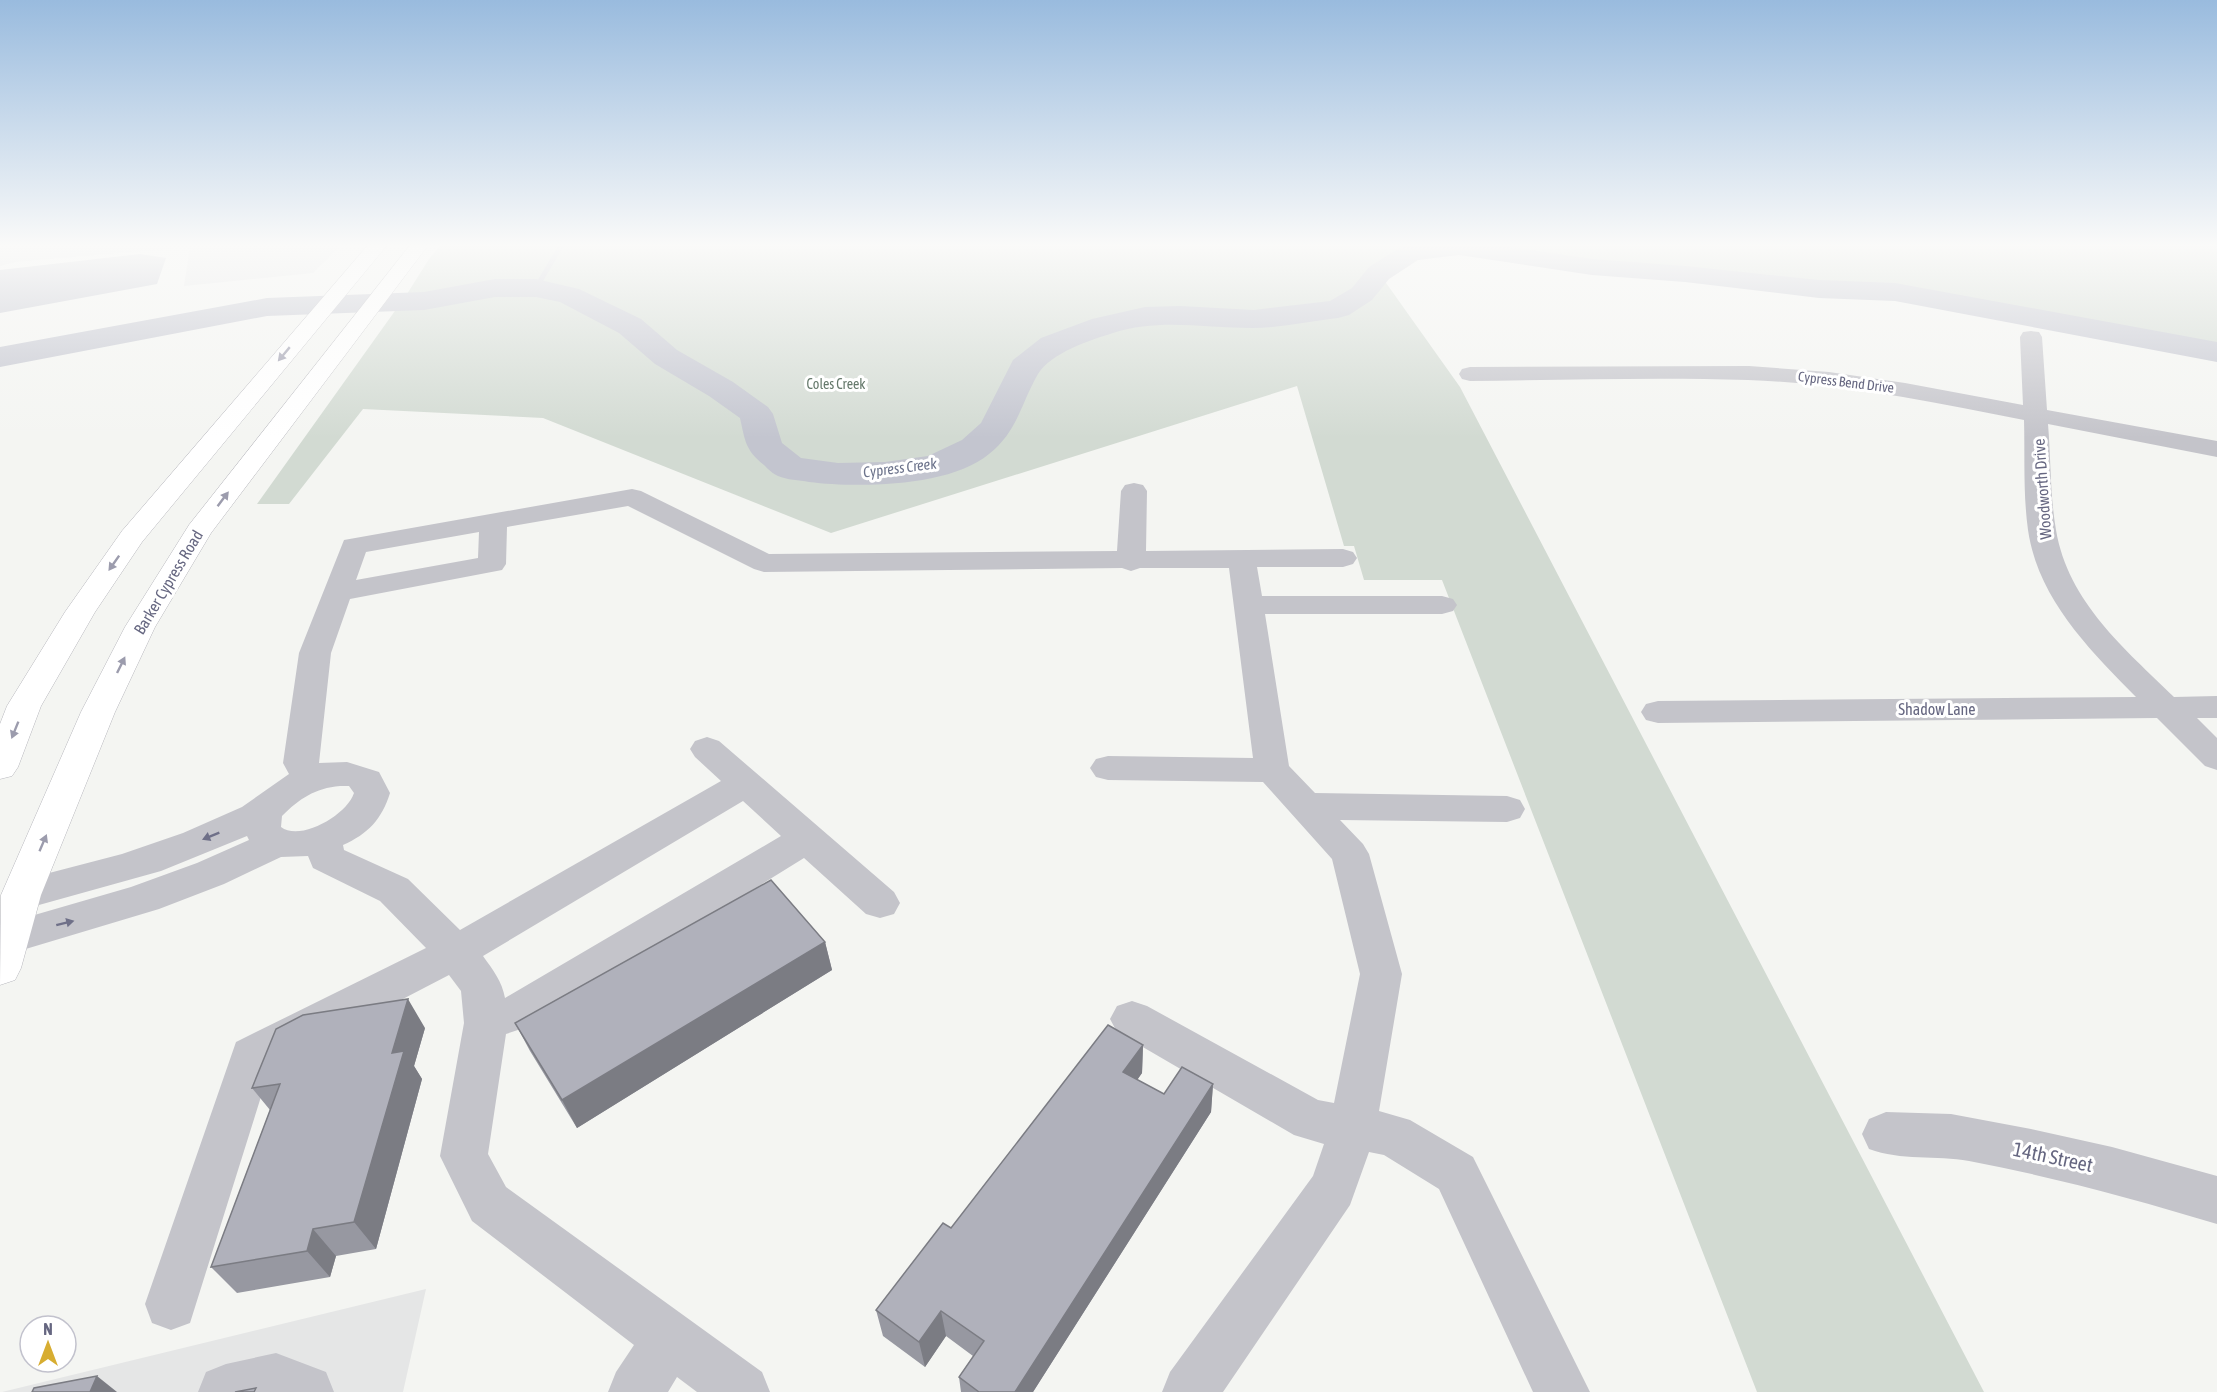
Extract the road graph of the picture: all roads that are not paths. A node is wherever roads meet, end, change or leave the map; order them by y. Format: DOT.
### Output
graph roads {
  1 [pos="322,309"];
  2 [pos="369,309"];
  3 [pos="2031,337"];
  4 [pos="1470,374"];
  5 [pos="2037,415"];
  6 [pos="2217,449"];
  7 [pos="1134,490"];
  8 [pos="493,521"];
  9 [pos="199,531"];
  10 [pos="132,537"];
  11 [pos="1343,558"];
  12 [pos="1242,561"];
  13 [pos="1131,562"];
  14 [pos="337,592"];
  15 [pos="1248,605"];
  16 [pos="1442,605"];
  17 [pos="2217,707"];
  18 [pos="2165,708"];
  19 [pos="1658,711"];
  20 [pos="707,749"];
  21 [pos="2217,758"];
  22 [pos="0,767"];
  23 [pos="1108,768"];
  24 [pos="1272,770"];
  25 [pos="310,779"];
  26 [pos="746,783"];
  27 [pos="1306,806"];
  28 [pos="1507,809"];
  29 [pos="270,827"];
  30 [pos="807,838"];
  31 [pos="323,839"];
  32 [pos="880,903"];
  33 [pos="6,928"];
  34 [pos="456,952"];
  35 [pos="1132,1019"];
  36 [pos="486,1023"];
  37 [pos="1353,1128"];
  38 [pos="1886,1134"];
  39 [pos="2217,1200"];
  40 [pos="171,1304"];
  41 [pos="670,1338"];
  42 [pos="226,1392"];
  43 [pos="306,1392"];
  44 [pos="636,1392"];
  45 [pos="742,1392"];
  46 [pos="1190,1392"];
  47 [pos="1562,1392"];
  1 -- 10 [label="main road, one-way"];
  9 -- 2 [label="main road, Barker Cypress Road, one-way"];
  3 -- 5 [label="street, Woodworth Drive"];
  4 -- 5 [label="street, Cypress Bend Drive"];
  5 -- 6 [label="street, Cypress Bend Drive"];
  5 -- 18 [label="street, Woodworth Drive"];
  7 -- 13 [label="street"];
  8 -- 13 [label="street"];
  8 -- 14 [label="street"];
  8 -- 14 [label="street"];
  9 -- 10 [label="main road"];
  33 -- 9 [label="main road, Barker Cypress Road, one-way"];
  10 -- 22 [label="main road, one-way"];
  11 -- 12 [label="street"];
  12 -- 13 [label="street"];
  12 -- 15 [label="street"];
  14 -- 25 [label="street"];
  15 -- 16 [label="street"];
  15 -- 24 [label="street"];
  17 -- 18 [label="street, Shadow Lane"];
  18 -- 19 [label="street, Shadow Lane"];
  18 -- 21 [label="street, Woodworth Drive"];
  20 -- 26 [label="street"];
  23 -- 24 [label="street"];
  24 -- 27 [label="street"];
  25 -- 29 [label="street"];
  25 -- 31 [label="street"];
  26 -- 30 [label="street"];
  26 -- 34 [label="street"];
  27 -- 28 [label="street"];
  27 -- 37 [label="street"];
  29 -- 31 [label="street"];
  29 -- 33 [label="street"];
  30 -- 32 [label="street"];
  30 -- 36 [label="street"];
  31 -- 34 [label="street"];
  34 -- 36 [label="street"];
  34 -- 40 [label="street"];
  35 -- 37 [label="street"];
  36 -- 41 [label="street"];
  37 -- 46 [label="street"];
  37 -- 47 [label="street"];
  38 -- 39 [label="street, 14th Street"];
  41 -- 44 [label="street"];
  41 -- 45 [label="street"];
  42 -- 43 [label="street"];
}
